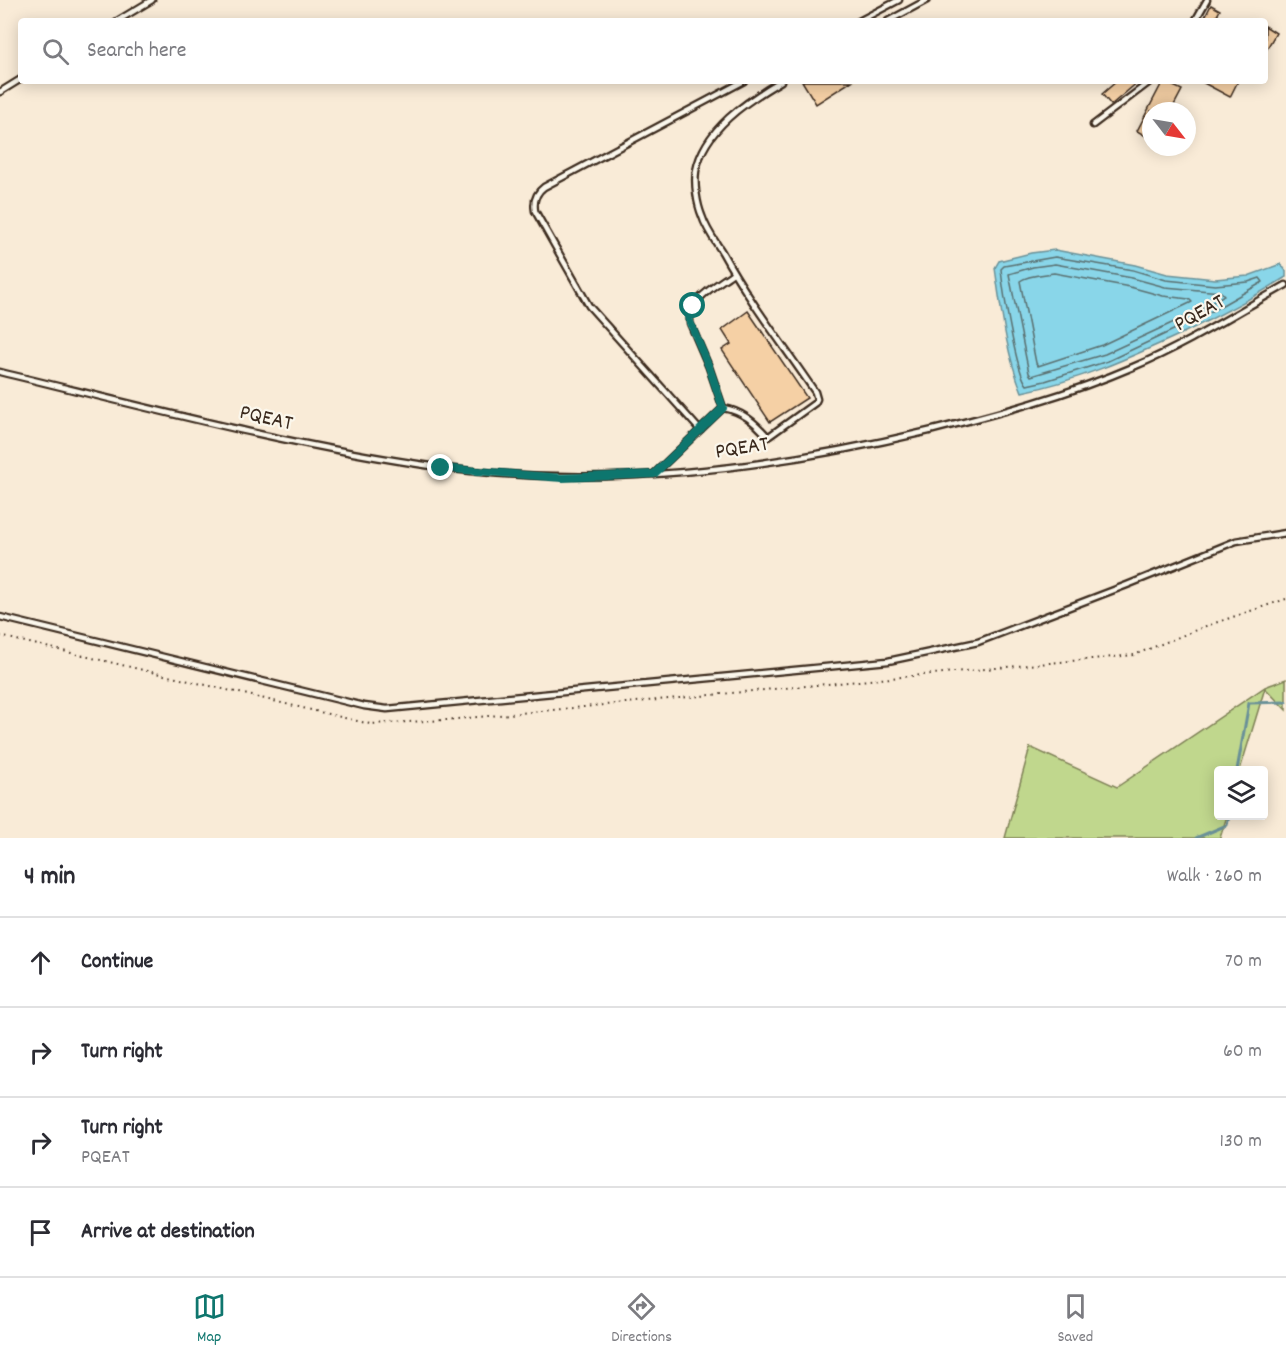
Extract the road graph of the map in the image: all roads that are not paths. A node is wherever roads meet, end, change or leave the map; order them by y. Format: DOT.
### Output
graph roads {
  1 [pos="152,0"];
  2 [pos="899,0"];
  3 [pos="927,0"];
  4 [pos="1207,0"];
  5 [pos="122,18"];
  6 [pos="865,18"];
  7 [pos="894,18"];
  8 [pos="1197,18"];
  9 [pos="18,81"];
  10 [pos="738,84"];
  11 [pos="776,84"];
  12 [pos="1147,84"];
  13 [pos="0,92"];
  14 [pos="1093,125"];
  15 [pos="733,273"];
  16 [pos="1286,285"];
  17 [pos="0,372"];
  18 [pos="723,408"];
  19 [pos="700,430"];
  20 [pos="654,474"];
  21 [pos="1286,533"];
  22 [pos="0,617"];
  1 -- 5 [label="lane"];
  2 -- 6 [label="lane"];
  3 -- 7 [label="lane"];
  4 -- 8 [label="lane"];
  9 -- 13 [label="lane"];
  10 -- 19 [label="lane"];
  11 -- 15 [label="lane"];
  12 -- 14 [label="lane"];
  15 -- 18 [label="lane"];
  15 -- 18 [label="lane"];
  16 -- 20 [label="lane, PQEAT"];
  17 -- 20 [label="lane, PQEAT"];
  18 -- 19 [label="lane"];
  19 -- 20 [label="lane"];
  21 -- 22 [label="lane"];
}
